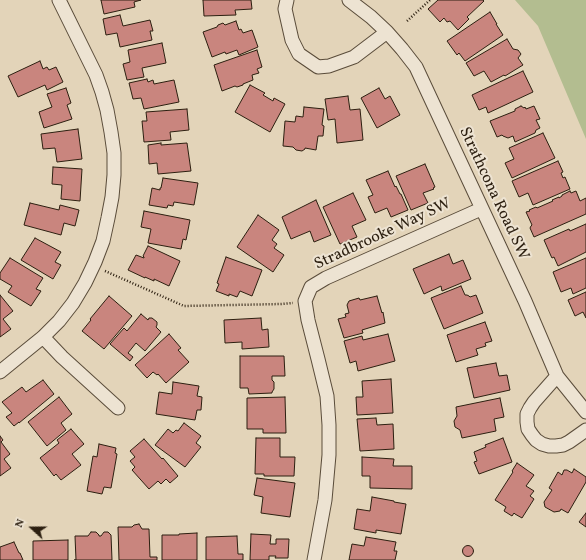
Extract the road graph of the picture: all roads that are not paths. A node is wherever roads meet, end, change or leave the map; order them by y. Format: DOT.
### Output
graph roads {
  1 [pos="59,0"];
  2 [pos="287,0"];
  3 [pos="349,0"];
  4 [pos="387,32"];
  5 [pos="481,209"];
  6 [pos="43,337"];
  7 [pos="0,372"];
  8 [pos="557,376"];
  9 [pos="118,408"];
  10 [pos="586,412"];
  11 [pos="586,430"];
  12 [pos="314,560"];
  1 -- 6 [label="street"];
  2 -- 4 [label="street"];
  3 -- 4 [label="street, Strathcona Road SW"];
  4 -- 5 [label="street, Strathcona Road SW"];
  5 -- 8 [label="street, Strathcona Road SW"];
  5 -- 12 [label="street, Stradbrooke Way SW"];
  6 -- 7 [label="street"];
  6 -- 9 [label="street"];
  8 -- 10 [label="street, Strathcona Road SW"];
  8 -- 11 [label="street"];
}
